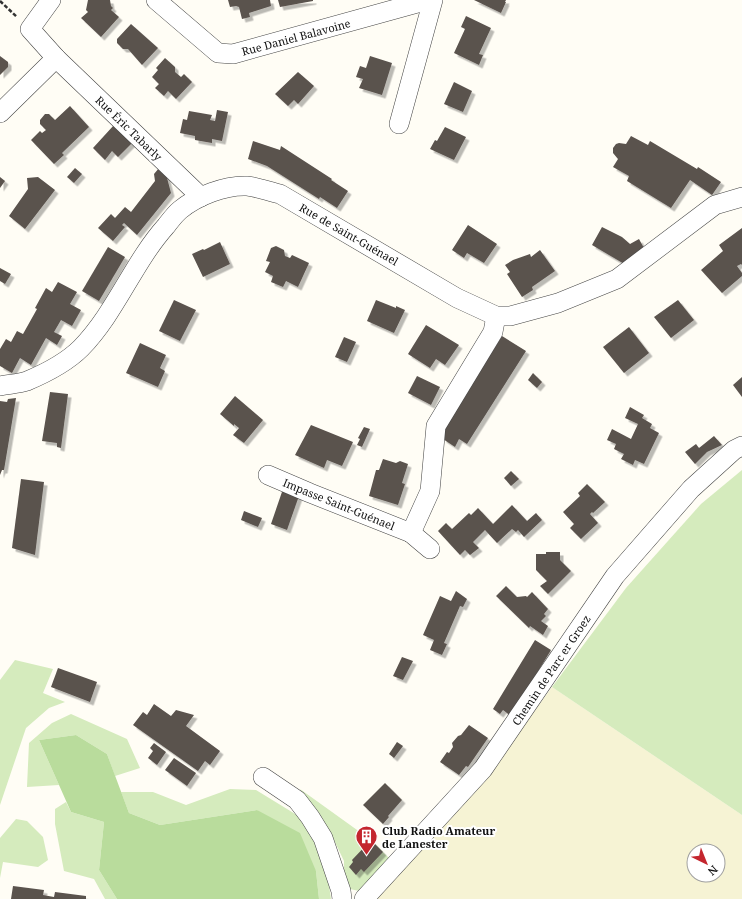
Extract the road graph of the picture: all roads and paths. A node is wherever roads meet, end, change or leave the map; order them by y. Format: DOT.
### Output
graph roads {
  1 [pos="50,0"];
  2 [pos="156,0"];
  3 [pos="428,0"];
  4 [pos="433,0"];
  5 [pos="56,58"];
  6 [pos="0,113"];
  7 [pos="399,124"];
  8 [pos="201,197"];
  9 [pos="742,197"];
  10 [pos="496,316"];
  11 [pos="0,386"];
  12 [pos="742,446"];
  13 [pos="268,474"];
  14 [pos="411,533"];
  15 [pos="430,549"];
  16 [pos="263,776"];
  17 [pos="342,899"];
  18 [pos="364,899"];
  1 -- 5 [label="street, Rue Éric Tabarly"];
  2 -- 3 [label="street, Rue Daniel Balavoine"];
  4 -- 7 [label="street"];
  5 -- 6 [label="street"];
  5 -- 8 [label="street, Rue Éric Tabarly"];
  8 -- 10 [label="street, Rue de Saint-Guénael"];
  8 -- 11 [label="street, Rue de Saint-Guénael"];
  9 -- 10 [label="street, Rue de Saint-Guénael"];
  10 -- 14 [label="street"];
  12 -- 18 [label="street, Chemin de Parc er Groez"];
  13 -- 14 [label="street, Impasse Saint-Guénael"];
  14 -- 15 [label="street, Impasse Saint-Guénael"];
  16 -- 17 [label="street"];
}
